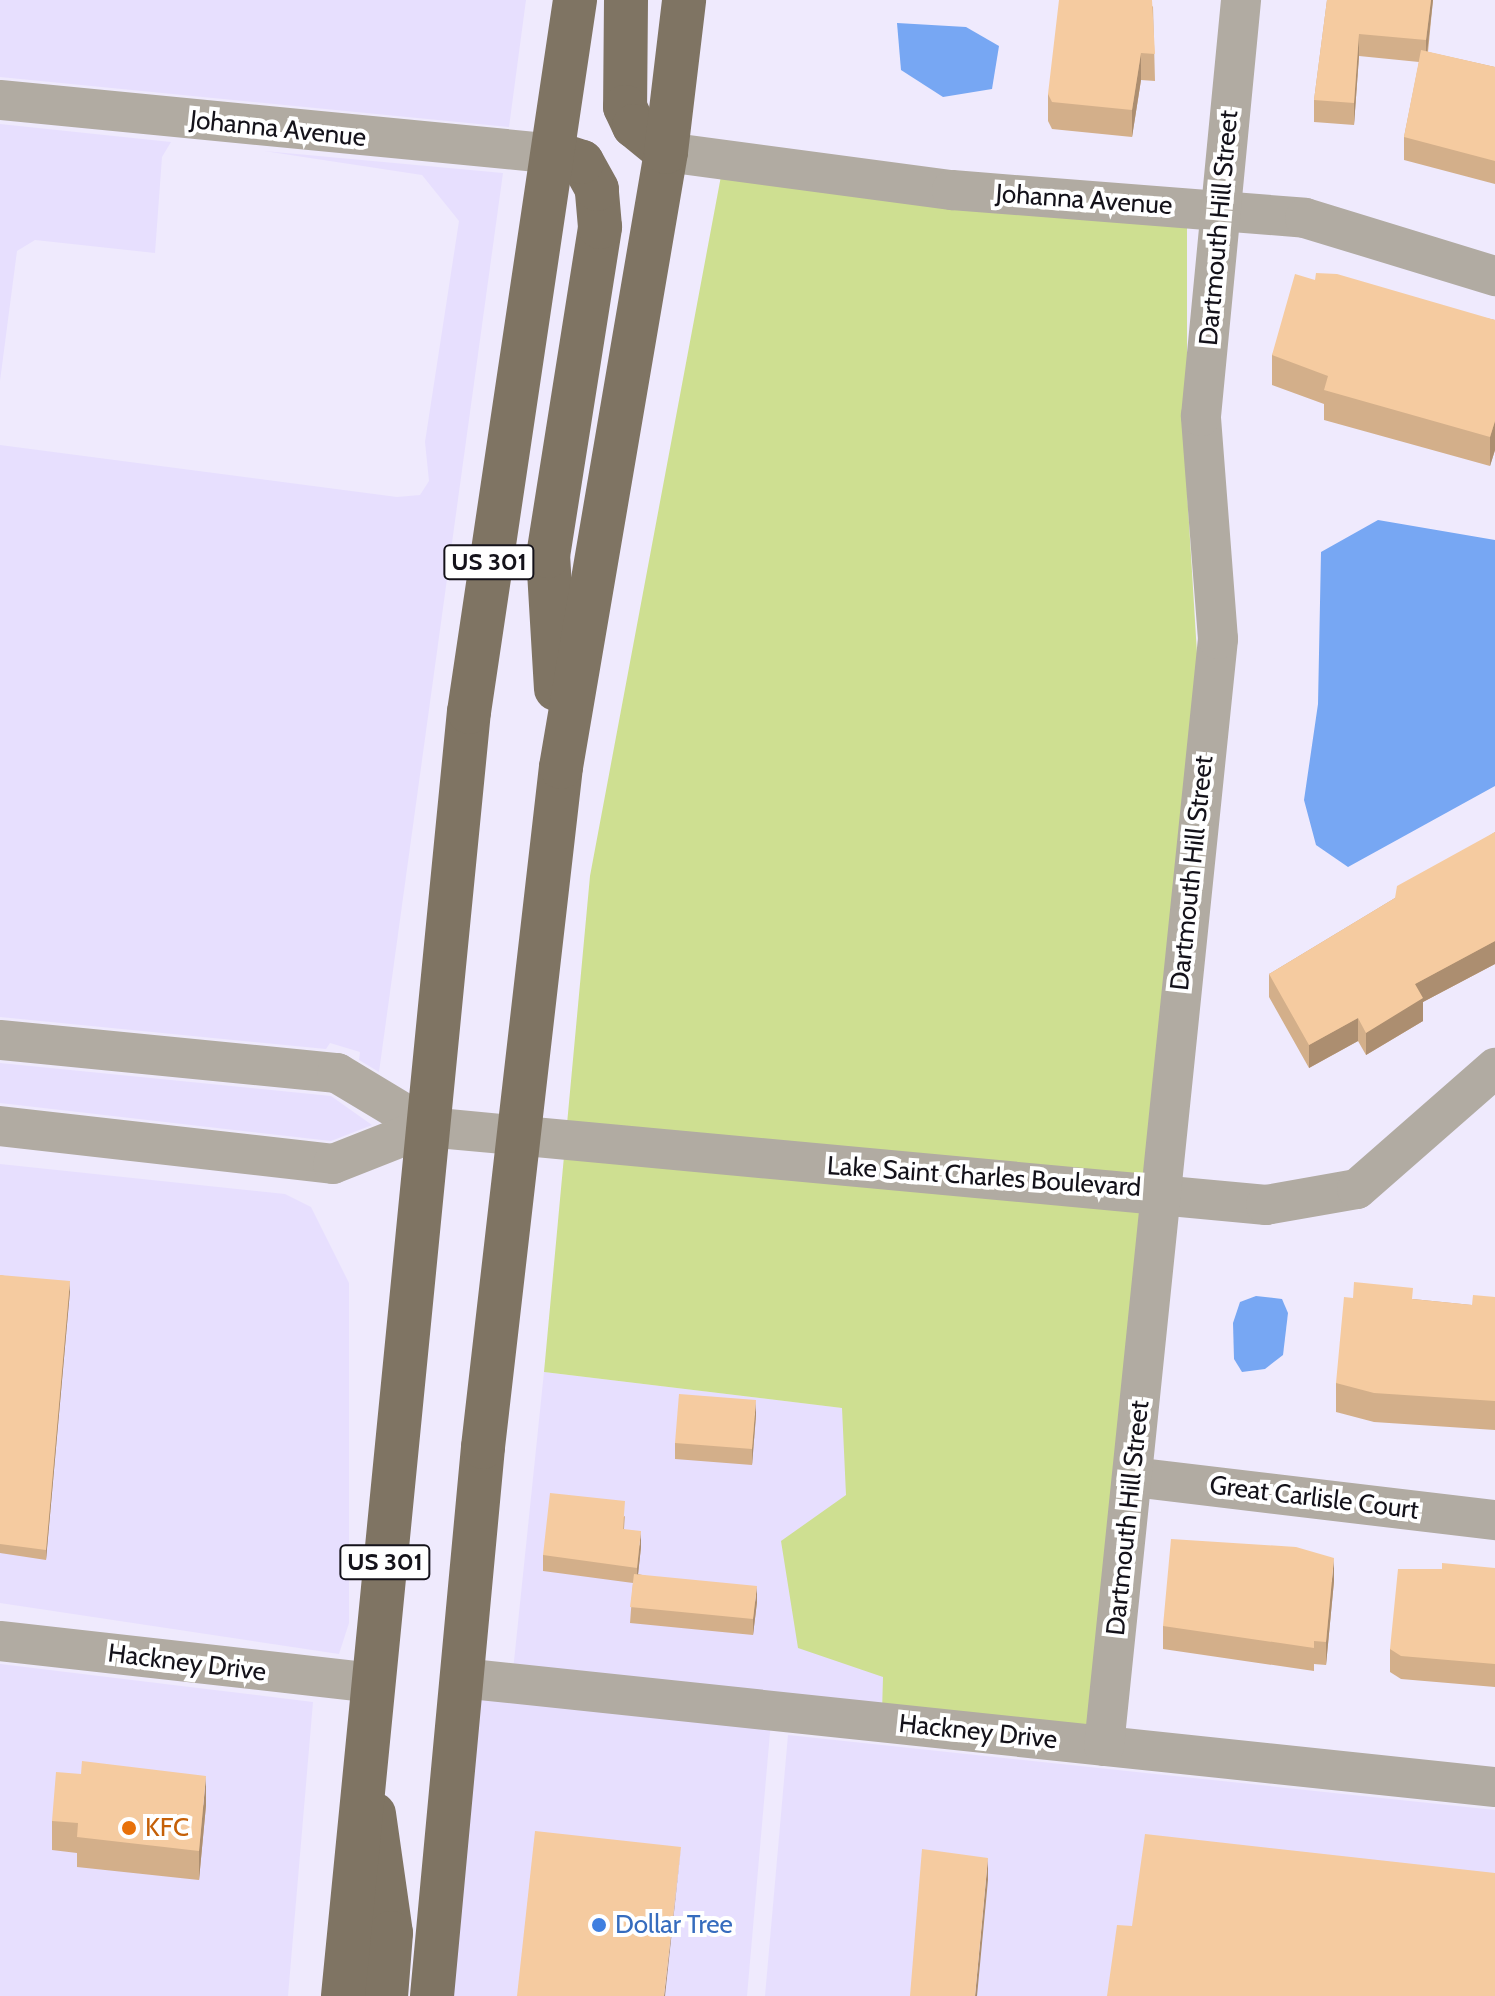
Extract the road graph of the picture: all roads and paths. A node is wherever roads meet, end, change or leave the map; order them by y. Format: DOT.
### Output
graph roads {
  1 [pos="575,0"];
  2 [pos="626,0"];
  3 [pos="684,0"];
  4 [pos="1241,0"];
  5 [pos="0,100"];
  6 [pos="666,152"];
  7 [pos="557,154"];
  8 [pos="1220,209"];
  9 [pos="1495,276"];
  10 [pos="561,767"];
  11 [pos="0,1040"];
  12 [pos="1495,1068"];
  13 [pos="0,1126"];
  14 [pos="427,1127"];
  15 [pos="517,1138"];
  16 [pos="1158,1190"];
  17 [pos="1133,1477"];
  18 [pos="1495,1520"];
  19 [pos="18,1643"];
  20 [pos="461,1678"];
  21 [pos="373,1683"];
  22 [pos="1104,1746"];
  23 [pos="365,1769"];
  24 [pos="1495,1787"];
  25 [pos="343,1996"];
  26 [pos="386,1996"];
  27 [pos="432,1996"];
  1 -- 7 [label="main road, US 301"];
  2 -- 6 [label="main road"];
  3 -- 6 [label="main road, US 301"];
  4 -- 8 [label="street, Dartmouth Hill Street"];
  5 -- 7 [label="street, Johanna Avenue"];
  6 -- 8 [label="street, Johanna Avenue"];
  6 -- 10 [label="main road, US 301"];
  7 -- 10 [label="main road"];
  7 -- 14 [label="main road, US 301"];
  8 -- 9 [label="street, Johanna Avenue"];
  8 -- 16 [label="street, Dartmouth Hill Street"];
  10 -- 15 [label="main road, US 301"];
  11 -- 14 [label="street, Lake Saint Charles Boulevard"];
  12 -- 16 [label="street, Lake Saint Charles Boulevard"];
  13 -- 14 [label="street, Lake Saint Charles Boulevard"];
  14 -- 15 [label="street, Lake Saint Charles Boulevard"];
  14 -- 21 [label="main road, US 301"];
  15 -- 16 [label="street, Lake Saint Charles Boulevard"];
  15 -- 20 [label="main road, US 301"];
  16 -- 17 [label="street, Dartmouth Hill Street"];
  17 -- 18 [label="street, Great Carlisle Court"];
  17 -- 22 [label="street, Dartmouth Hill Street"];
  19 -- 21 [label="street, Hackney Drive"];
  20 -- 22 [label="street, Hackney Drive"];
  20 -- 27 [label="main road, US 301"];
  21 -- 23 [label="main road, US 301"];
  22 -- 24 [label="street, Hackney Drive"];
  23 -- 25 [label="main road, US 301"];
  23 -- 26 [label="main road"];
}
